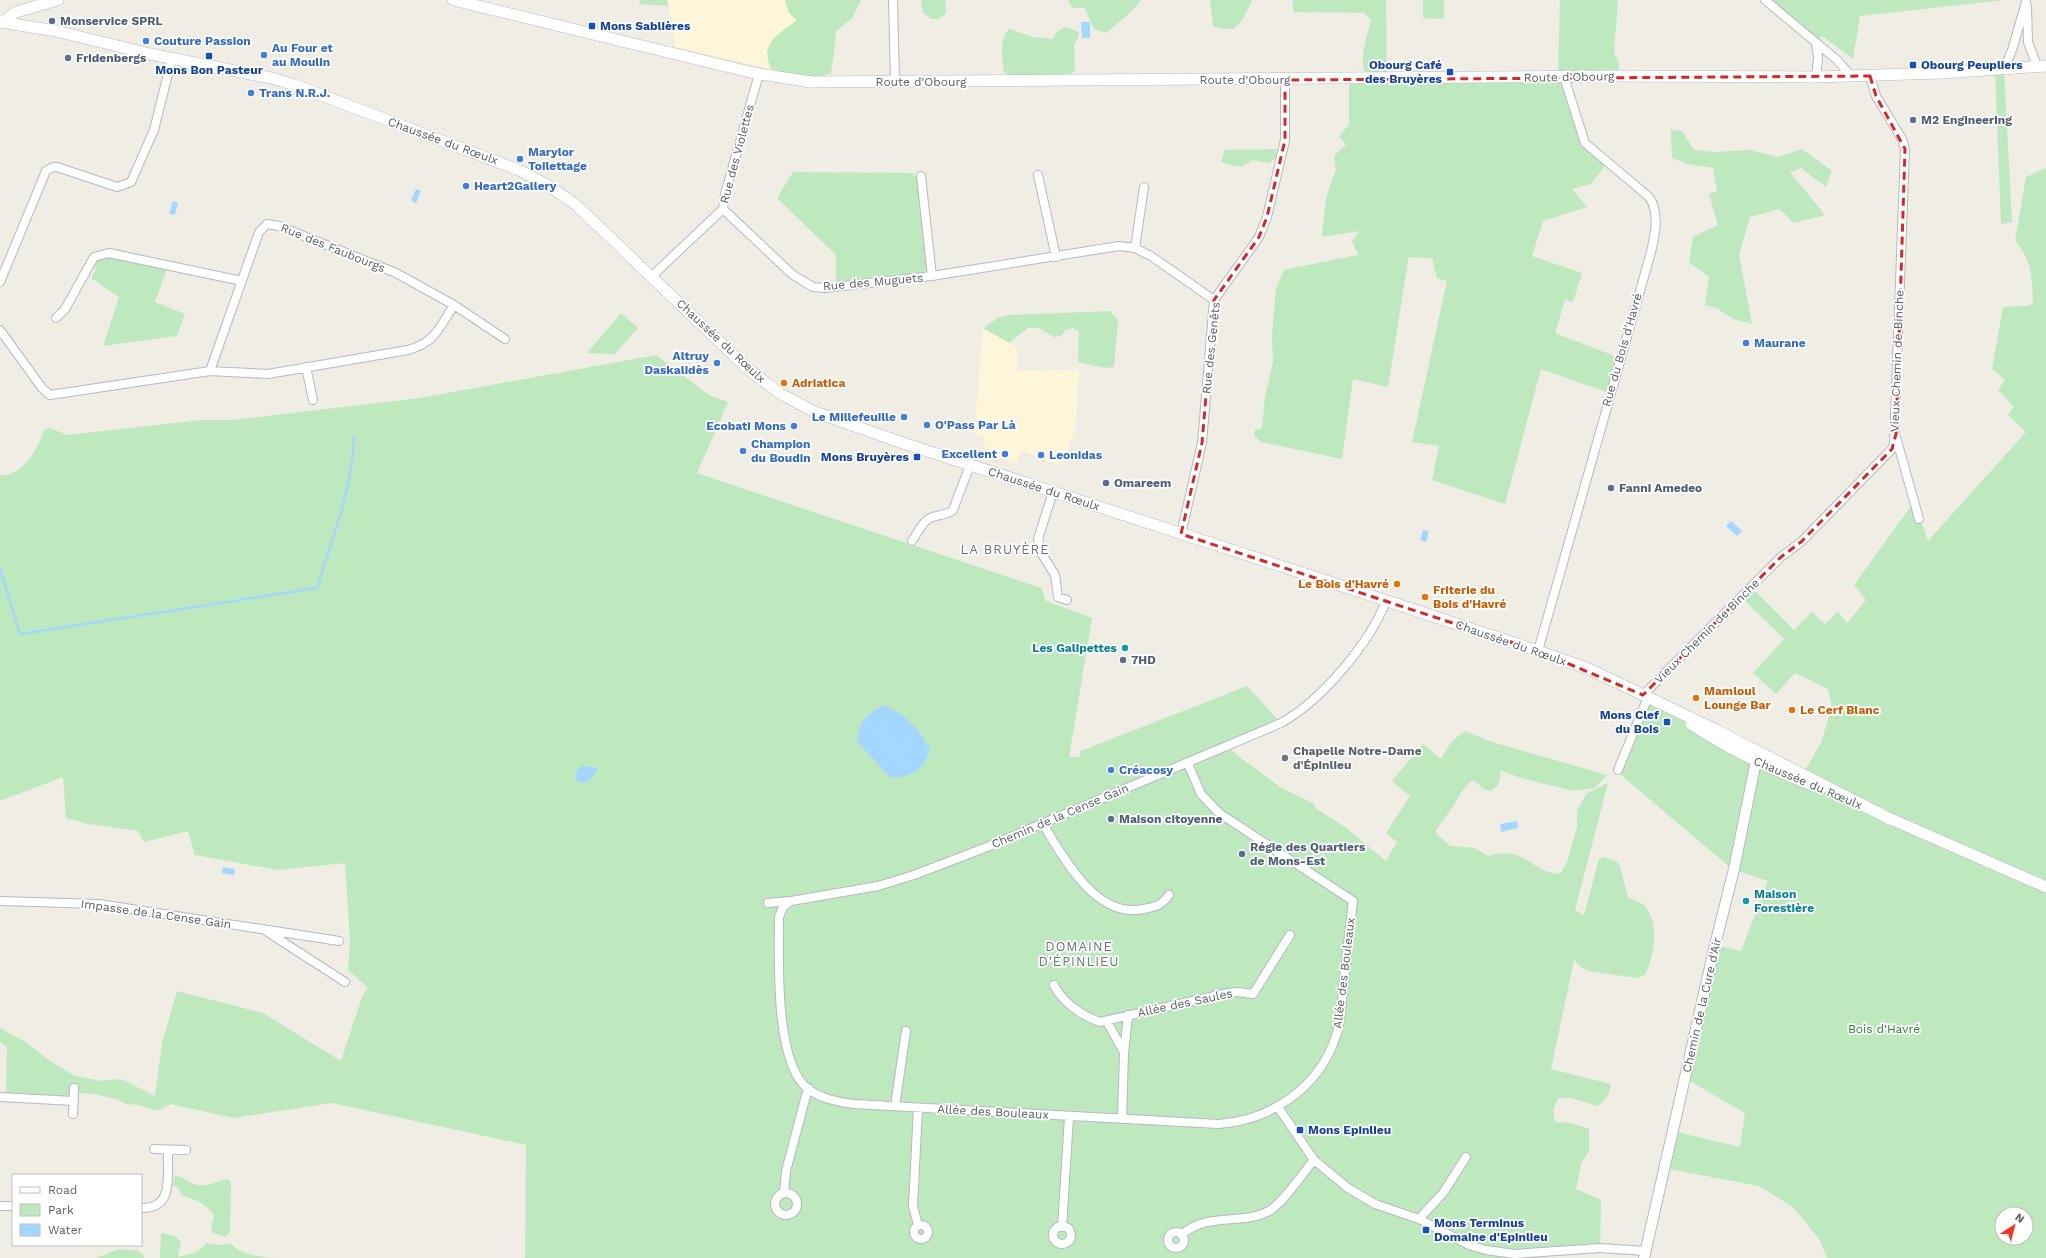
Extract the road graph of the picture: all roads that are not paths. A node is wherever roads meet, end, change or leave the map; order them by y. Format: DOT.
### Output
graph roads {
  1 [pos="58,0"];
  2 [pos="453,0"];
  3 [pos="893,0"];
  4 [pos="1765,0"];
  5 [pos="2026,1"];
  6 [pos="1,22"];
  7 [pos="1816,43"];
  8 [pos="172,58"];
  9 [pos="2042,66"];
  10 [pos="2004,69"];
  11 [pos="758,74"];
  12 [pos="1870,76"];
  13 [pos="1564,77"];
  14 [pos="1852,77"];
  15 [pos="1816,78"];
  16 [pos="1285,80"];
  17 [pos="895,82"];
  18 [pos="1038,175"];
  19 [pos="921,176"];
  20 [pos="1144,187"];
  21 [pos="723,209"];
  22 [pos="1135,248"];
  23 [pos="1056,257"];
  24 [pos="932,276"];
  25 [pos="651,277"];
  26 [pos="242,281"];
  27 [pos="0,282"];
  28 [pos="1214,300"];
  29 [pos="454,305"];
  30 [pos="56,318"];
  31 [pos="0,330"];
  32 [pos="505,339"];
  33 [pos="306,367"];
  34 [pos="210,371"];
  35 [pos="313,400"];
  36 [pos="1896,434"];
  37 [pos="970,465"];
  38 [pos="1053,492"];
  39 [pos="1919,520"];
  40 [pos="1181,534"];
  41 [pos="912,541"];
  42 [pos="1067,600"];
  43 [pos="1386,601"];
  44 [pos="1538,651"];
  45 [pos="1645,696"];
  46 [pos="1758,757"];
  47 [pos="1188,764"];
  48 [pos="1618,770"];
  49 [pos="1890,819"];
  50 [pos="1043,824"];
  51 [pos="2046,887"];
  52 [pos="1169,896"];
  53 [pos="791,901"];
  54 [pos="0,902"];
  55 [pos="768,903"];
  56 [pos="264,929"];
  57 [pos="1290,935"];
  58 [pos="339,941"];
  59 [pos="345,982"];
  60 [pos="1054,985"];
  61 [pos="1124,1016"];
  62 [pos="1107,1022"];
  63 [pos="906,1031"];
  64 [pos="1124,1053"];
  65 [pos="74,1088"];
  66 [pos="808,1088"];
  67 [pos="0,1097"];
  68 [pos="74,1101"];
  69 [pos="895,1106"];
  70 [pos="1278,1107"];
  71 [pos="918,1108"];
  72 [pos="73,1114"];
  73 [pos="1069,1117"];
  74 [pos="1122,1119"];
  75 [pos="154,1149"];
  76 [pos="168,1150"];
  77 [pos="186,1150"];
  78 [pos="1466,1157"];
  79 [pos="1314,1160"];
  80 [pos="784,1193"];
  81 [pos="0,1206"];
  82 [pos="12,1206"];
  83 [pos="142,1208"];
  84 [pos="1419,1219"];
  85 [pos="918,1225"];
  86 [pos="1062,1226"];
  87 [pos="1181,1235"];
  88 [pos="1645,1254"];
  1 -- 6 [label="main road"];
  2 -- 11 [label="main road, Route d'Obourg"];
  3 -- 17 [label="street"];
  4 -- 7 [label="street"];
  5 -- 9 [label="street"];
  5 -- 10 [label="street"];
  6 -- 8 [label="main road, Chaussée du Rœulx"];
  7 -- 14 [label="street"];
  7 -- 15 [label="street"];
  8 -- 25 [label="main road, Chaussée du Rœulx"];
  8 -- 27 [label="street"];
  9 -- 10 [label="main road, Route d'Obourg"];
  10 -- 12 [label="main road, Route d'Obourg"];
  11 -- 17 [label="main road, Route d'Obourg"];
  11 -- 21 [label="street, Rue des Violettes"];
  12 -- 14 [label="main road, Route d'Obourg"];
  12 -- 36 [label="street, Vieux Chemin de Binche"];
  13 -- 15 [label="main road, Route d'Obourg"];
  13 -- 16 [label="main road, Route d'Obourg"];
  13 -- 44 [label="street, Rue du Bois d'Havré"];
  14 -- 15 [label="main road, Route d'Obourg"];
  16 -- 17 [label="main road, Route d'Obourg"];
  16 -- 28 [label="street, Rue des Genêts"];
  18 -- 23 [label="street"];
  19 -- 24 [label="street, Rue des Muguets"];
  20 -- 22 [label="street"];
  21 -- 24 [label="street, Rue des Muguets"];
  21 -- 25 [label="street, Rue des Violettes"];
  22 -- 23 [label="street, Rue des Muguets"];
  22 -- 28 [label="street, Rue des Muguets"];
  23 -- 24 [label="street, Rue des Muguets"];
  25 -- 37 [label="main road, Chaussée du Rœulx"];
  26 -- 29 [label="street, Rue des Faubourgs"];
  26 -- 30 [label="street"];
  26 -- 34 [label="street, Rue des Faubourgs"];
  28 -- 40 [label="street, Rue des Genêts"];
  29 -- 32 [label="street, Rue des Faubourgs"];
  29 -- 33 [label="street"];
  31 -- 34 [label="street"];
  33 -- 34 [label="street"];
  33 -- 35 [label="street"];
  36 -- 39 [label="street"];
  36 -- 45 [label="street, Vieux Chemin de Binche"];
  37 -- 38 [label="main road, Chaussée du Rœulx"];
  37 -- 41 [label="street"];
  38 -- 40 [label="main road, Chaussée du Rœulx"];
  38 -- 42 [label="street"];
  40 -- 43 [label="main road, Chaussée du Rœulx"];
  43 -- 44 [label="main road, Chaussée du Rœulx"];
  43 -- 47 [label="street, Chemin de la Cense Gain"];
  44 -- 45 [label="main road, Chaussée du Rœulx"];
  45 -- 46 [label="main road, Chaussée du Rœulx"];
  45 -- 48 [label="street"];
  46 -- 49 [label="main road, Chaussée du Rœulx"];
  46 -- 49 [label="main road, Chaussée du Rœulx"];
  46 -- 88 [label="street, Chemin de la Cure d'Air"];
  47 -- 50 [label="street, Chemin de la Cense Gain"];
  47 -- 70 [label="street, Allée des Bouleaux"];
  49 -- 51 [label="main road, Chaussée du Rœulx"];
  50 -- 52 [label="street"];
  50 -- 53 [label="street, Chemin de la Cense Gain"];
  53 -- 55 [label="street, Chemin de la Cense Gain"];
  53 -- 66 [label="street"];
  54 -- 56 [label="street, Impasse de la Cense Gain"];
  56 -- 58 [label="street, Impasse de la Cense Gain"];
  56 -- 59 [label="street, Impasse de la Cense Gain"];
  57 -- 61 [label="street, Allée des Saules"];
  60 -- 62 [label="street"];
  61 -- 62 [label="street"];
  61 -- 64 [label="street"];
  62 -- 64 [label="street"];
  63 -- 69 [label="street"];
  64 -- 74 [label="street"];
  65 -- 68 [label="street"];
  66 -- 69 [label="street, Allée des Bouleaux"];
  66 -- 80 [label="street"];
  67 -- 68 [label="street"];
  68 -- 72 [label="street"];
  69 -- 71 [label="street, Allée des Bouleaux"];
  70 -- 74 [label="street, Allée des Bouleaux"];
  70 -- 79 [label="street"];
  71 -- 73 [label="street, Allée des Bouleaux"];
  71 -- 85 [label="street"];
  73 -- 74 [label="street, Allée des Bouleaux"];
  73 -- 86 [label="street"];
  75 -- 76 [label="street"];
  76 -- 77 [label="street"];
  76 -- 83 [label="street"];
  78 -- 84 [label="street"];
  79 -- 84 [label="street"];
  79 -- 87 [label="street"];
  81 -- 82 [label="street"];
  84 -- 88 [label="street"];
}
